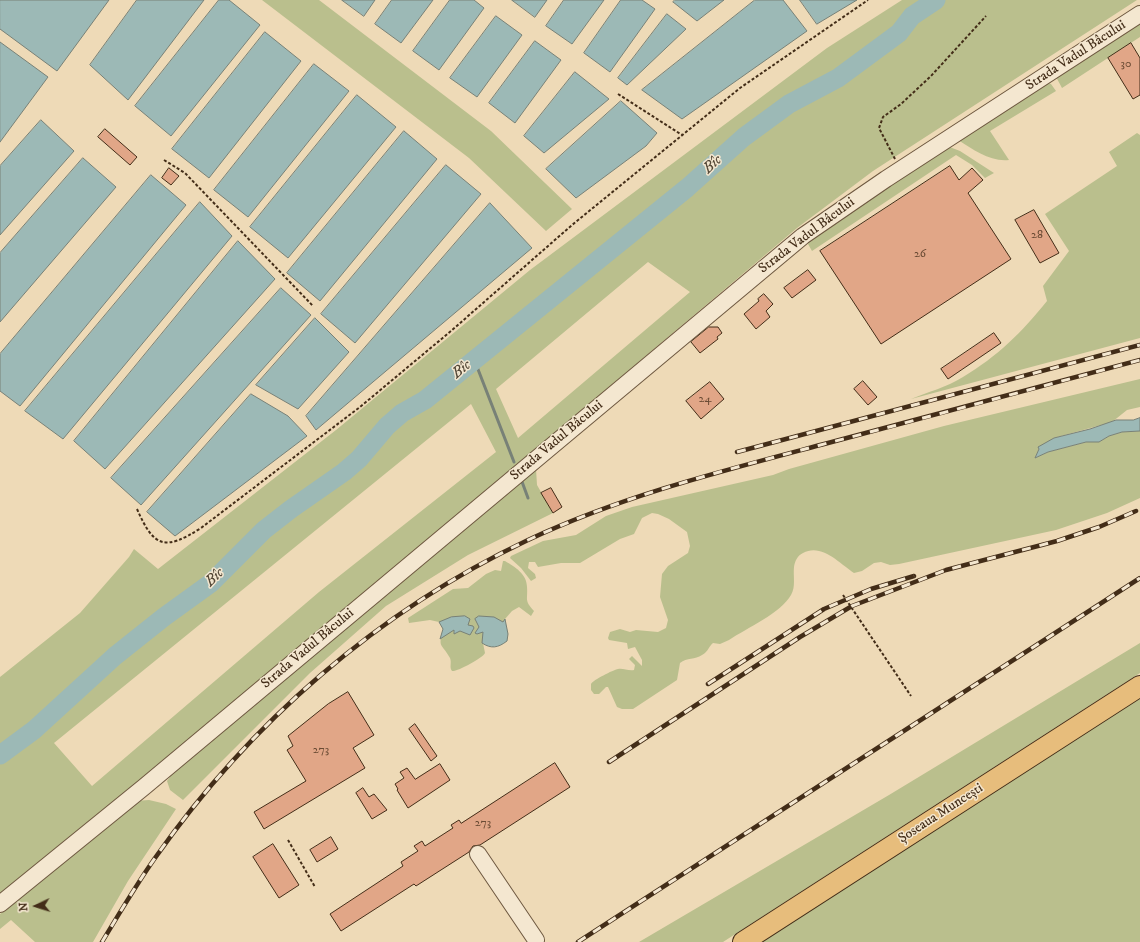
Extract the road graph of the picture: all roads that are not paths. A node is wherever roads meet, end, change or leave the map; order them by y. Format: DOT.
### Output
graph roads {
  1 [pos="1140,14"];
  2 [pos="1140,686"];
  3 [pos="478,854"];
  4 [pos="0,904"];
  5 [pos="536,940"];
  6 [pos="743,942"];
  1 -- 4 [label="street, Strada Vadul Bâcului"];
  2 -- 6 [label="main road, Șoseaua Muncești"];
  3 -- 5 [label="street"];
}
